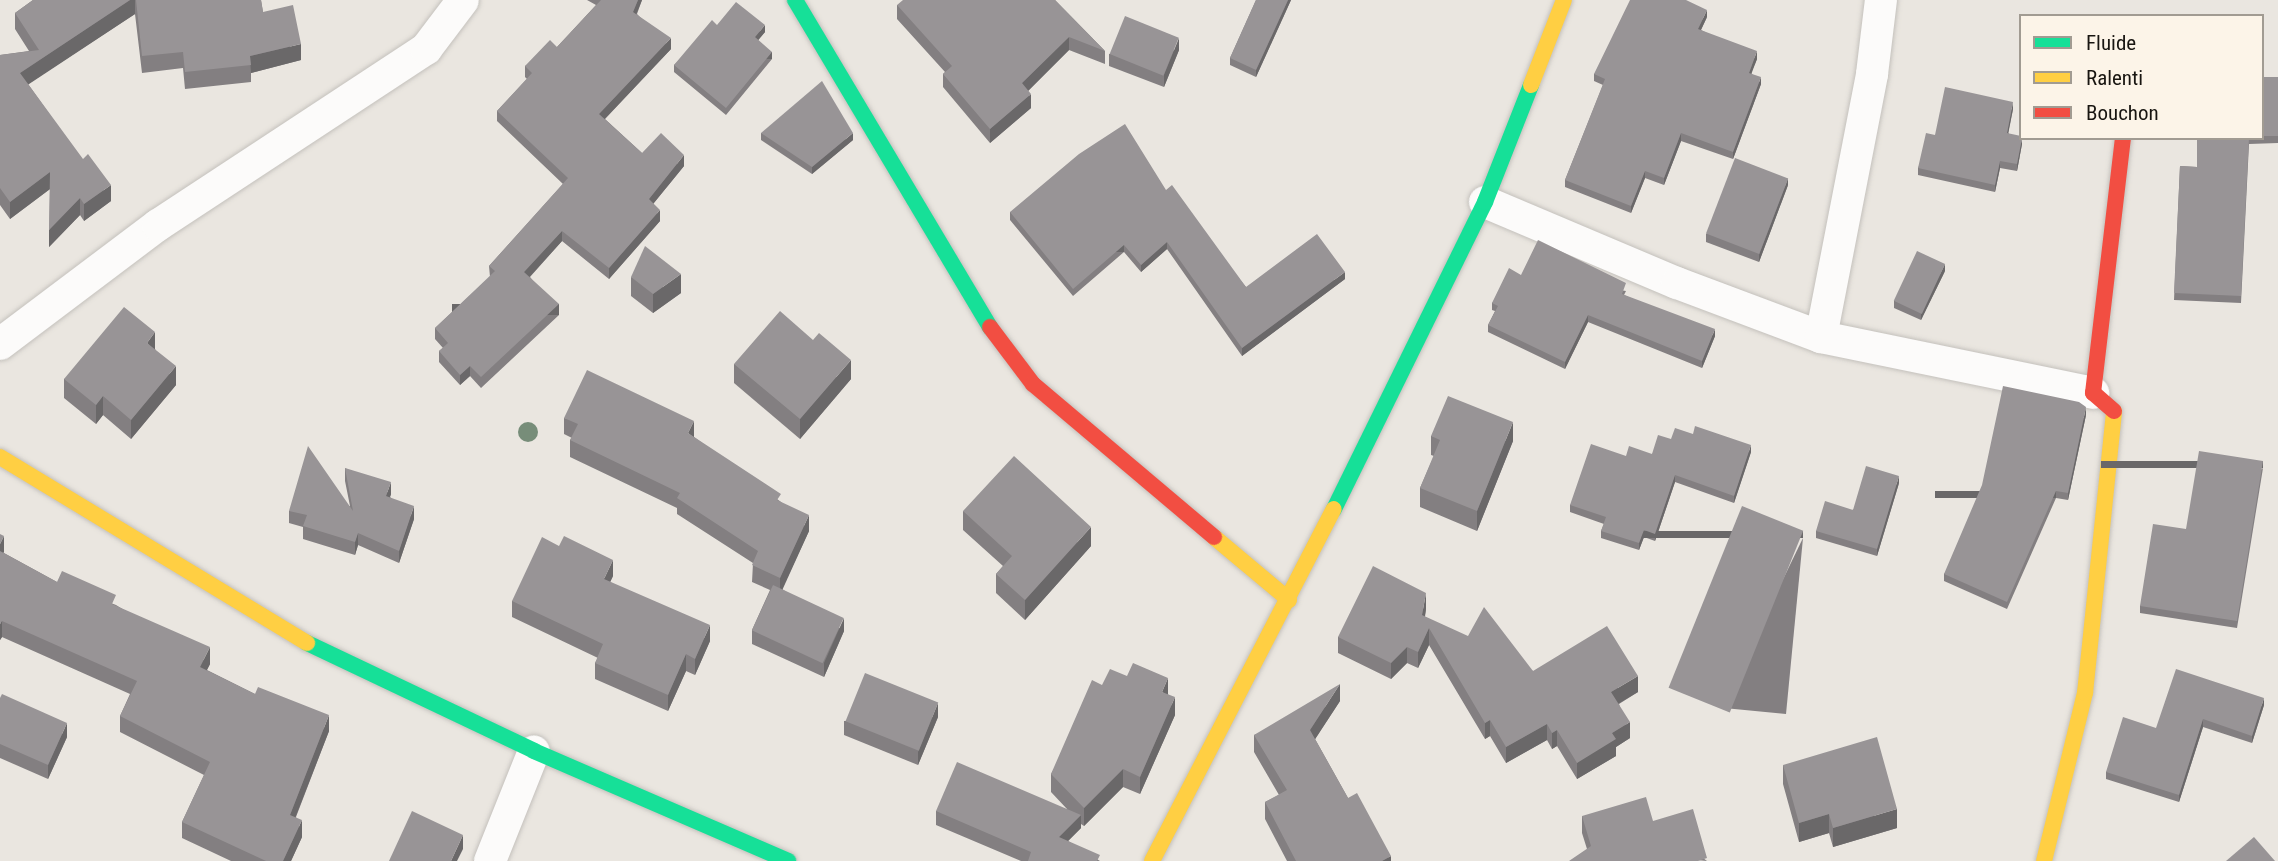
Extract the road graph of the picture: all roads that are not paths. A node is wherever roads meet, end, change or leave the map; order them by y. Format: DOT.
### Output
graph roads {
  1 [pos="463,0"];
  2 [pos="795,0"];
  3 [pos="1564,0"];
  4 [pos="1881,0"];
  5 [pos="2123,140"];
  6 [pos="1485,202"];
  7 [pos="1821,337"];
  8 [pos="0,344"];
  9 [pos="2093,393"];
  10 [pos="0,457"];
  11 [pos="1290,600"];
  12 [pos="534,751"];
  13 [pos="490,861"];
  14 [pos="788,861"];
  15 [pos="1152,861"];
  16 [pos="2045,861"];
  1 -- 8 [label="street"];
  2 -- 11 [label="street"];
  3 -- 6 [label="street"];
  4 -- 7 [label="street"];
  5 -- 9 [label="street"];
  6 -- 7 [label="street"];
  6 -- 11 [label="street"];
  7 -- 9 [label="street"];
  9 -- 16 [label="street"];
  10 -- 12 [label="street"];
  11 -- 15 [label="street"];
  12 -- 13 [label="street"];
  12 -- 14 [label="street"];
}
